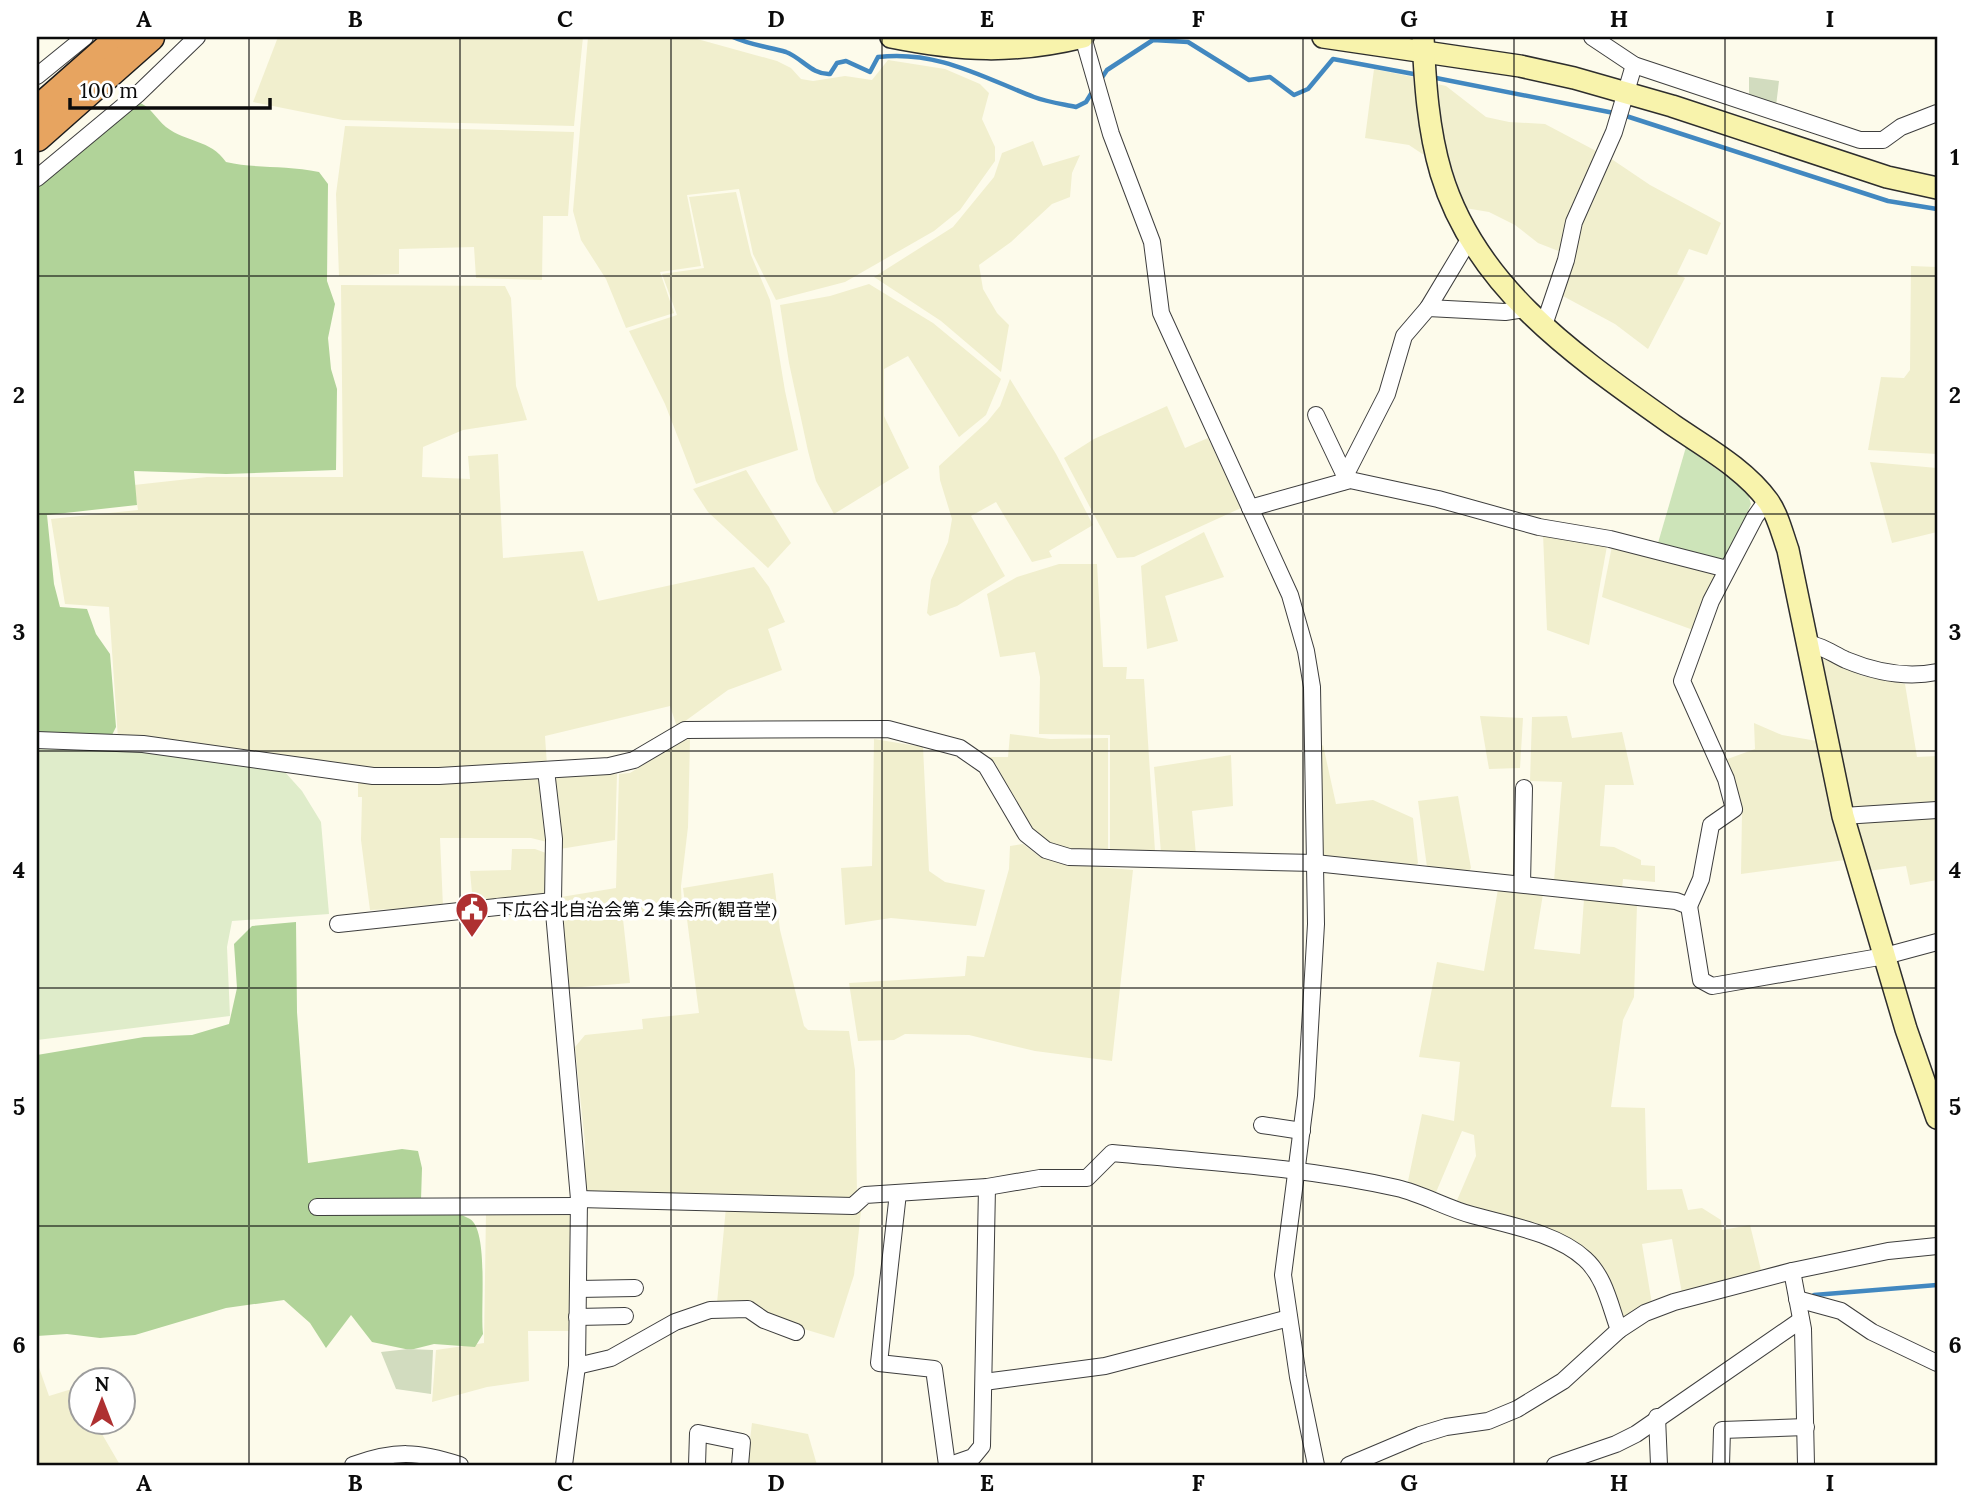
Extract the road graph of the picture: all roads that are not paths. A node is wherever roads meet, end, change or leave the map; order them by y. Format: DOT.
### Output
graph roads {
  1 [pos="85,37"];
  2 [pos="121,37"];
  3 [pos="150,37"];
  4 [pos="197,37"];
  5 [pos="891,37"];
  6 [pos="1083,37"];
  7 [pos="1323,37"];
  8 [pos="1592,37"];
  9 [pos="1423,45"];
  10 [pos="1634,65"];
  11 [pos="37,76"];
  12 [pos="89,80"];
  13 [pos="1625,92"];
  14 [pos="37,111"];
  15 [pos="1937,113"];
  16 [pos="41,141"];
  17 [pos="57,162"];
  18 [pos="37,178"];
  19 [pos="1937,188"];
  20 [pos="1470,238"];
  21 [pos="1428,308"];
  22 [pos="1525,309"];
  23 [pos="1543,328"];
  24 [pos="1315,415"];
  25 [pos="1343,479"];
  26 [pos="1767,500"];
  27 [pos="1250,508"];
  28 [pos="1727,569"];
  29 [pos="1806,643"];
  30 [pos="1937,672"];
  31 [pos="37,740"];
  32 [pos="545,770"];
  33 [pos="1524,788"];
  34 [pos="1937,810"];
  35 [pos="1843,816"];
  36 [pos="1315,863"];
  37 [pos="1522,884"];
  38 [pos="553,901"];
  39 [pos="1689,906"];
  40 [pos="338,924"];
  41 [pos="1937,942"];
  42 [pos="1885,956"];
  43 [pos="1937,1118"];
  44 [pos="1262,1125"];
  45 [pos="1302,1131"];
  46 [pos="1297,1171"];
  47 [pos="987,1187"];
  48 [pos="898,1193"];
  49 [pos="579,1203"];
  50 [pos="317,1207"];
  51 [pos="1937,1246"];
  52 [pos="1792,1271"];
  53 [pos="635,1288"];
  54 [pos="578,1289"];
  55 [pos="1797,1299"];
  56 [pos="625,1316"];
  57 [pos="577,1317"];
  58 [pos="1289,1318"];
  59 [pos="1801,1320"];
  60 [pos="1619,1330"];
  61 [pos="796,1332"];
  62 [pos="1937,1363"];
  63 [pos="578,1366"];
  64 [pos="984,1382"];
  65 [pos="1657,1417"];
  66 [pos="1806,1427"];
  67 [pos="353,1465"];
  68 [pos="460,1465"];
  69 [pos="564,1465"];
  70 [pos="697,1465"];
  71 [pos="740,1465"];
  72 [pos="948,1465"];
  73 [pos="1316,1465"];
  74 [pos="1349,1465"];
  75 [pos="1555,1465"];
  76 [pos="1659,1465"];
  77 [pos="1721,1465"];
  78 [pos="1806,1465"];
  1 -- 11 [label="street"];
  2 -- 12 [label="highway"];
  3 -- 12 [label="highway"];
  4 -- 17 [label="street"];
  5 -- 6 [label="street"];
  6 -- 27 [label="street"];
  7 -- 9 [label="street"];
  8 -- 10 [label="street"];
  9 -- 13 [label="street"];
  9 -- 20 [label="street"];
  10 -- 13 [label="street"];
  10 -- 15 [label="street"];
  12 -- 14 [label="highway"];
  12 -- 16 [label="highway"];
  13 -- 19 [label="street"];
  13 -- 23 [label="street"];
  16 -- 17 [label="street"];
  17 -- 18 [label="street"];
  20 -- 21 [label="street"];
  20 -- 22 [label="street"];
  21 -- 22 [label="street"];
  21 -- 25 [label="street"];
  22 -- 23 [label="street"];
  23 -- 26 [label="street"];
  24 -- 25 [label="street"];
  25 -- 27 [label="street"];
  25 -- 28 [label="street"];
  26 -- 28 [label="street"];
  26 -- 29 [label="street"];
  27 -- 36 [label="street"];
  28 -- 39 [label="street"];
  29 -- 30 [label="street"];
  29 -- 35 [label="street"];
  31 -- 32 [label="street"];
  32 -- 36 [label="street"];
  32 -- 38 [label="street"];
  33 -- 37 [label="street"];
  34 -- 35 [label="street"];
  35 -- 42 [label="street"];
  36 -- 37 [label="street"];
  36 -- 45 [label="street"];
  37 -- 39 [label="street"];
  38 -- 40 [label="street"];
  38 -- 49 [label="street"];
  39 -- 42 [label="street"];
  41 -- 42 [label="street"];
  42 -- 43 [label="street"];
  44 -- 45 [label="street"];
  45 -- 46 [label="street"];
  46 -- 47 [label="street"];
  46 -- 58 [label="street"];
  46 -- 60 [label="street"];
  47 -- 48 [label="street"];
  47 -- 64 [label="street"];
  48 -- 49 [label="street"];
  48 -- 72 [label="street"];
  49 -- 50 [label="street"];
  49 -- 54 [label="street"];
  51 -- 52 [label="street"];
  52 -- 55 [label="street"];
  52 -- 60 [label="street"];
  53 -- 54 [label="street"];
  54 -- 57 [label="street"];
  55 -- 59 [label="street"];
  55 -- 62 [label="street"];
  56 -- 57 [label="street"];
  57 -- 63 [label="street"];
  58 -- 64 [label="street"];
  58 -- 73 [label="street"];
  59 -- 65 [label="street"];
  59 -- 66 [label="street"];
  60 -- 74 [label="street"];
  61 -- 63 [label="street"];
  63 -- 69 [label="street"];
  64 -- 72 [label="street"];
  65 -- 75 [label="street"];
  65 -- 76 [label="street"];
  66 -- 77 [label="street"];
  66 -- 78 [label="street"];
  67 -- 68 [label="street"];
  70 -- 71 [label="street"];
}
